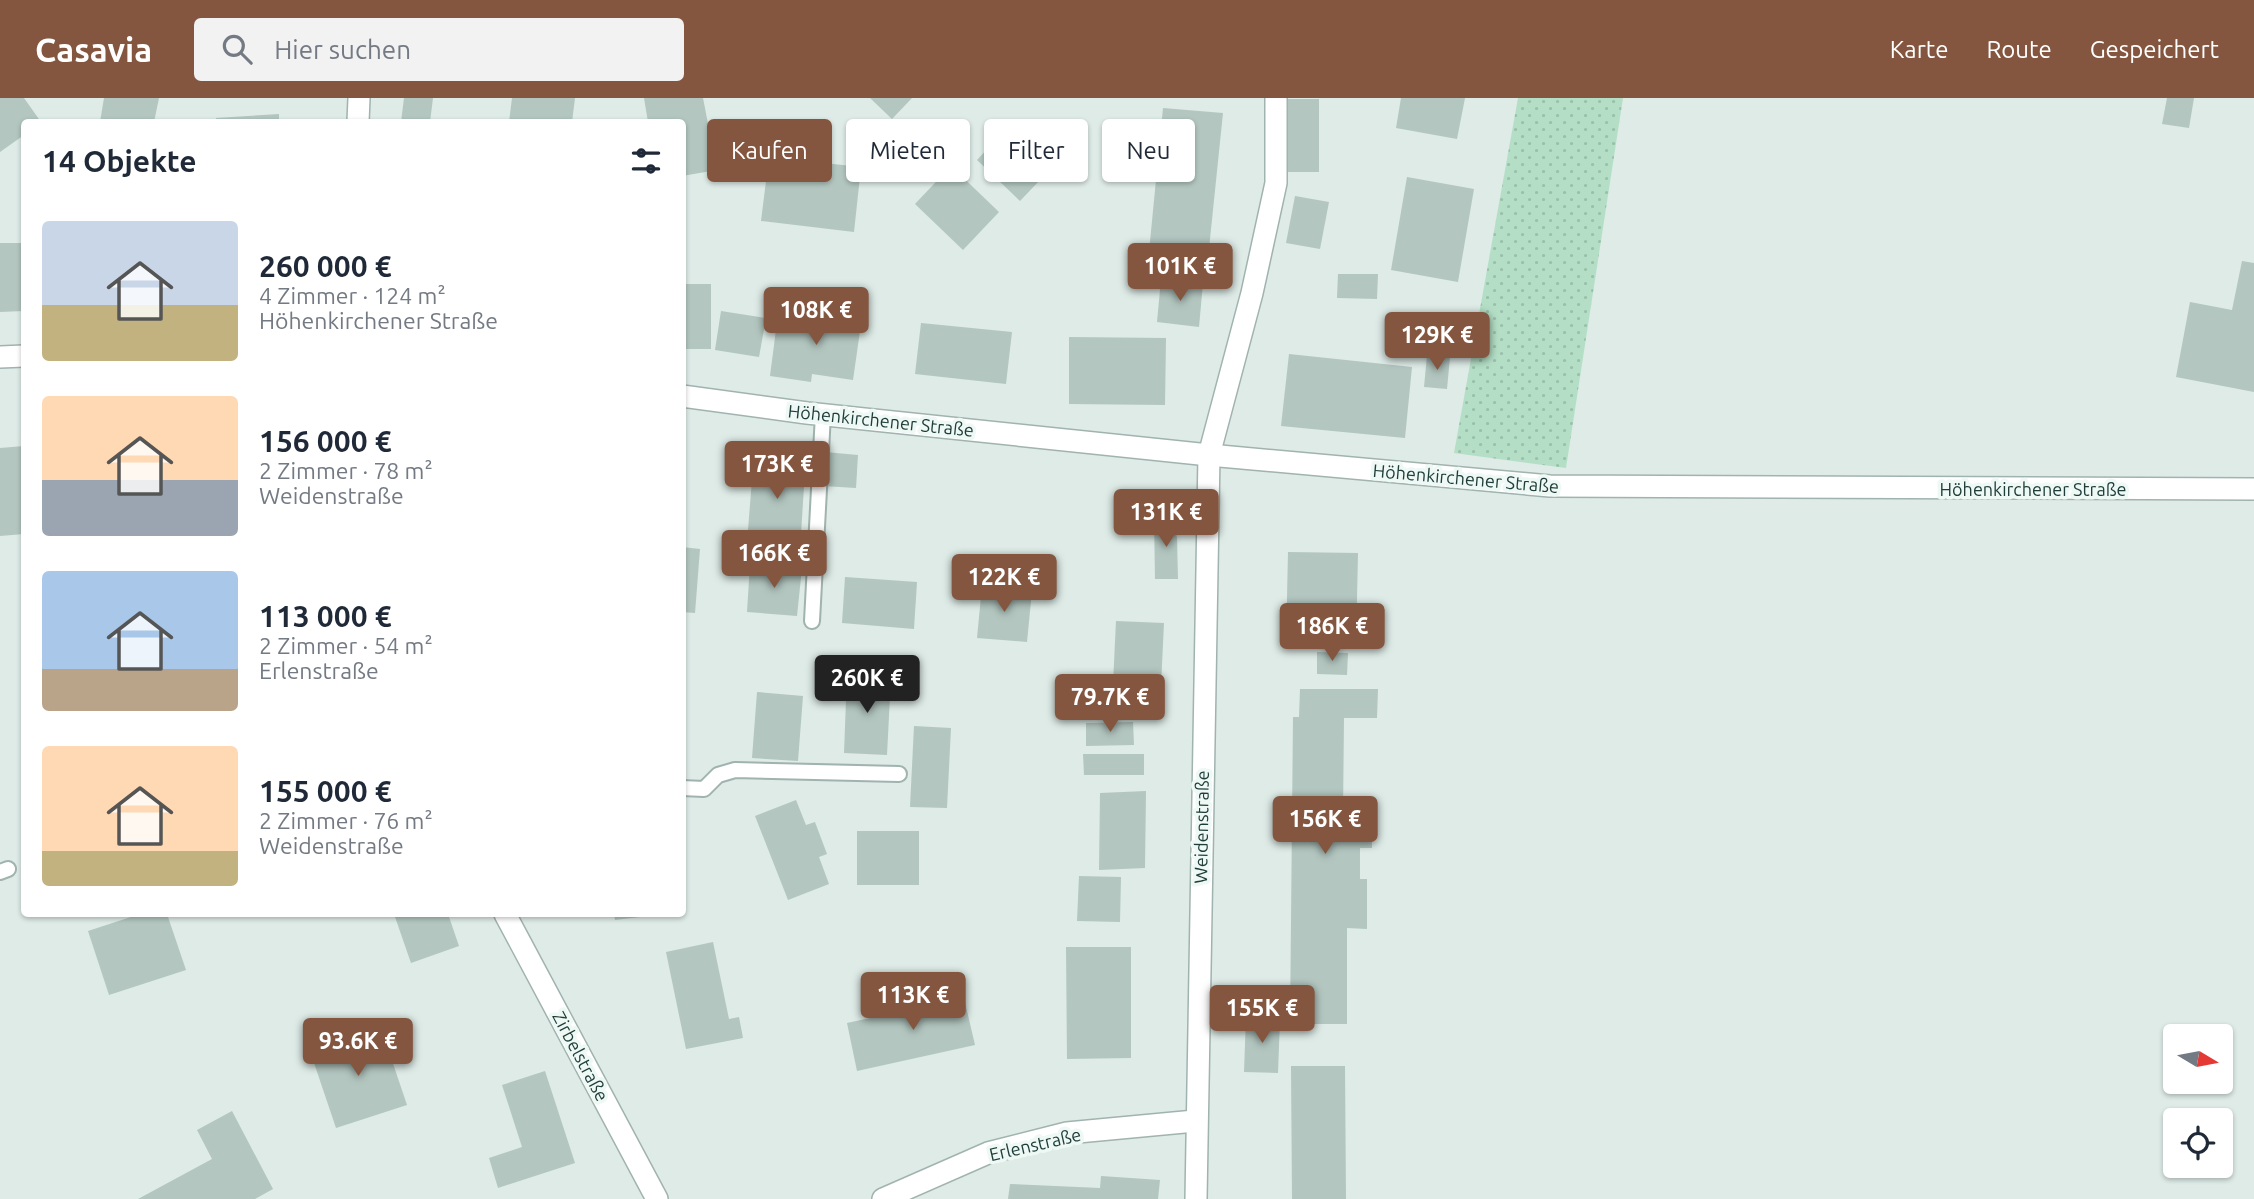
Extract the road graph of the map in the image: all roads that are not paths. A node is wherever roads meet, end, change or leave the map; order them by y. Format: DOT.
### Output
graph roads {
  1 [pos="359,98"];
  2 [pos="1276,98"];
  3 [pos="358,119"];
  4 [pos="21,356"];
  5 [pos="0,357"];
  6 [pos="686,397"];
  7 [pos="823,414"];
  8 [pos="1209,455"];
  9 [pos="2254,489"];
  10 [pos="812,621"];
  11 [pos="899,774"];
  12 [pos="686,788"];
  13 [pos="507,917"];
  14 [pos="1195,1121"];
  15 [pos="657,1199"];
  16 [pos="883,1199"];
  17 [pos="1196,1199"];
  1 -- 3 [label="street"];
  2 -- 8 [label="street, Weidenstraße"];
  4 -- 5 [label="street"];
  6 -- 7 [label="street, Höhenkirchener Straße"];
  7 -- 8 [label="street, Höhenkirchener Straße"];
  7 -- 10 [label="lane"];
  8 -- 9 [label="street, Höhenkirchener Straße"];
  8 -- 14 [label="street, Weidenstraße"];
  11 -- 12 [label="lane"];
  13 -- 15 [label="street, Zirbelstraße"];
  14 -- 16 [label="street, Erlenstraße"];
  14 -- 17 [label="street, Weidenstraße"];
}
